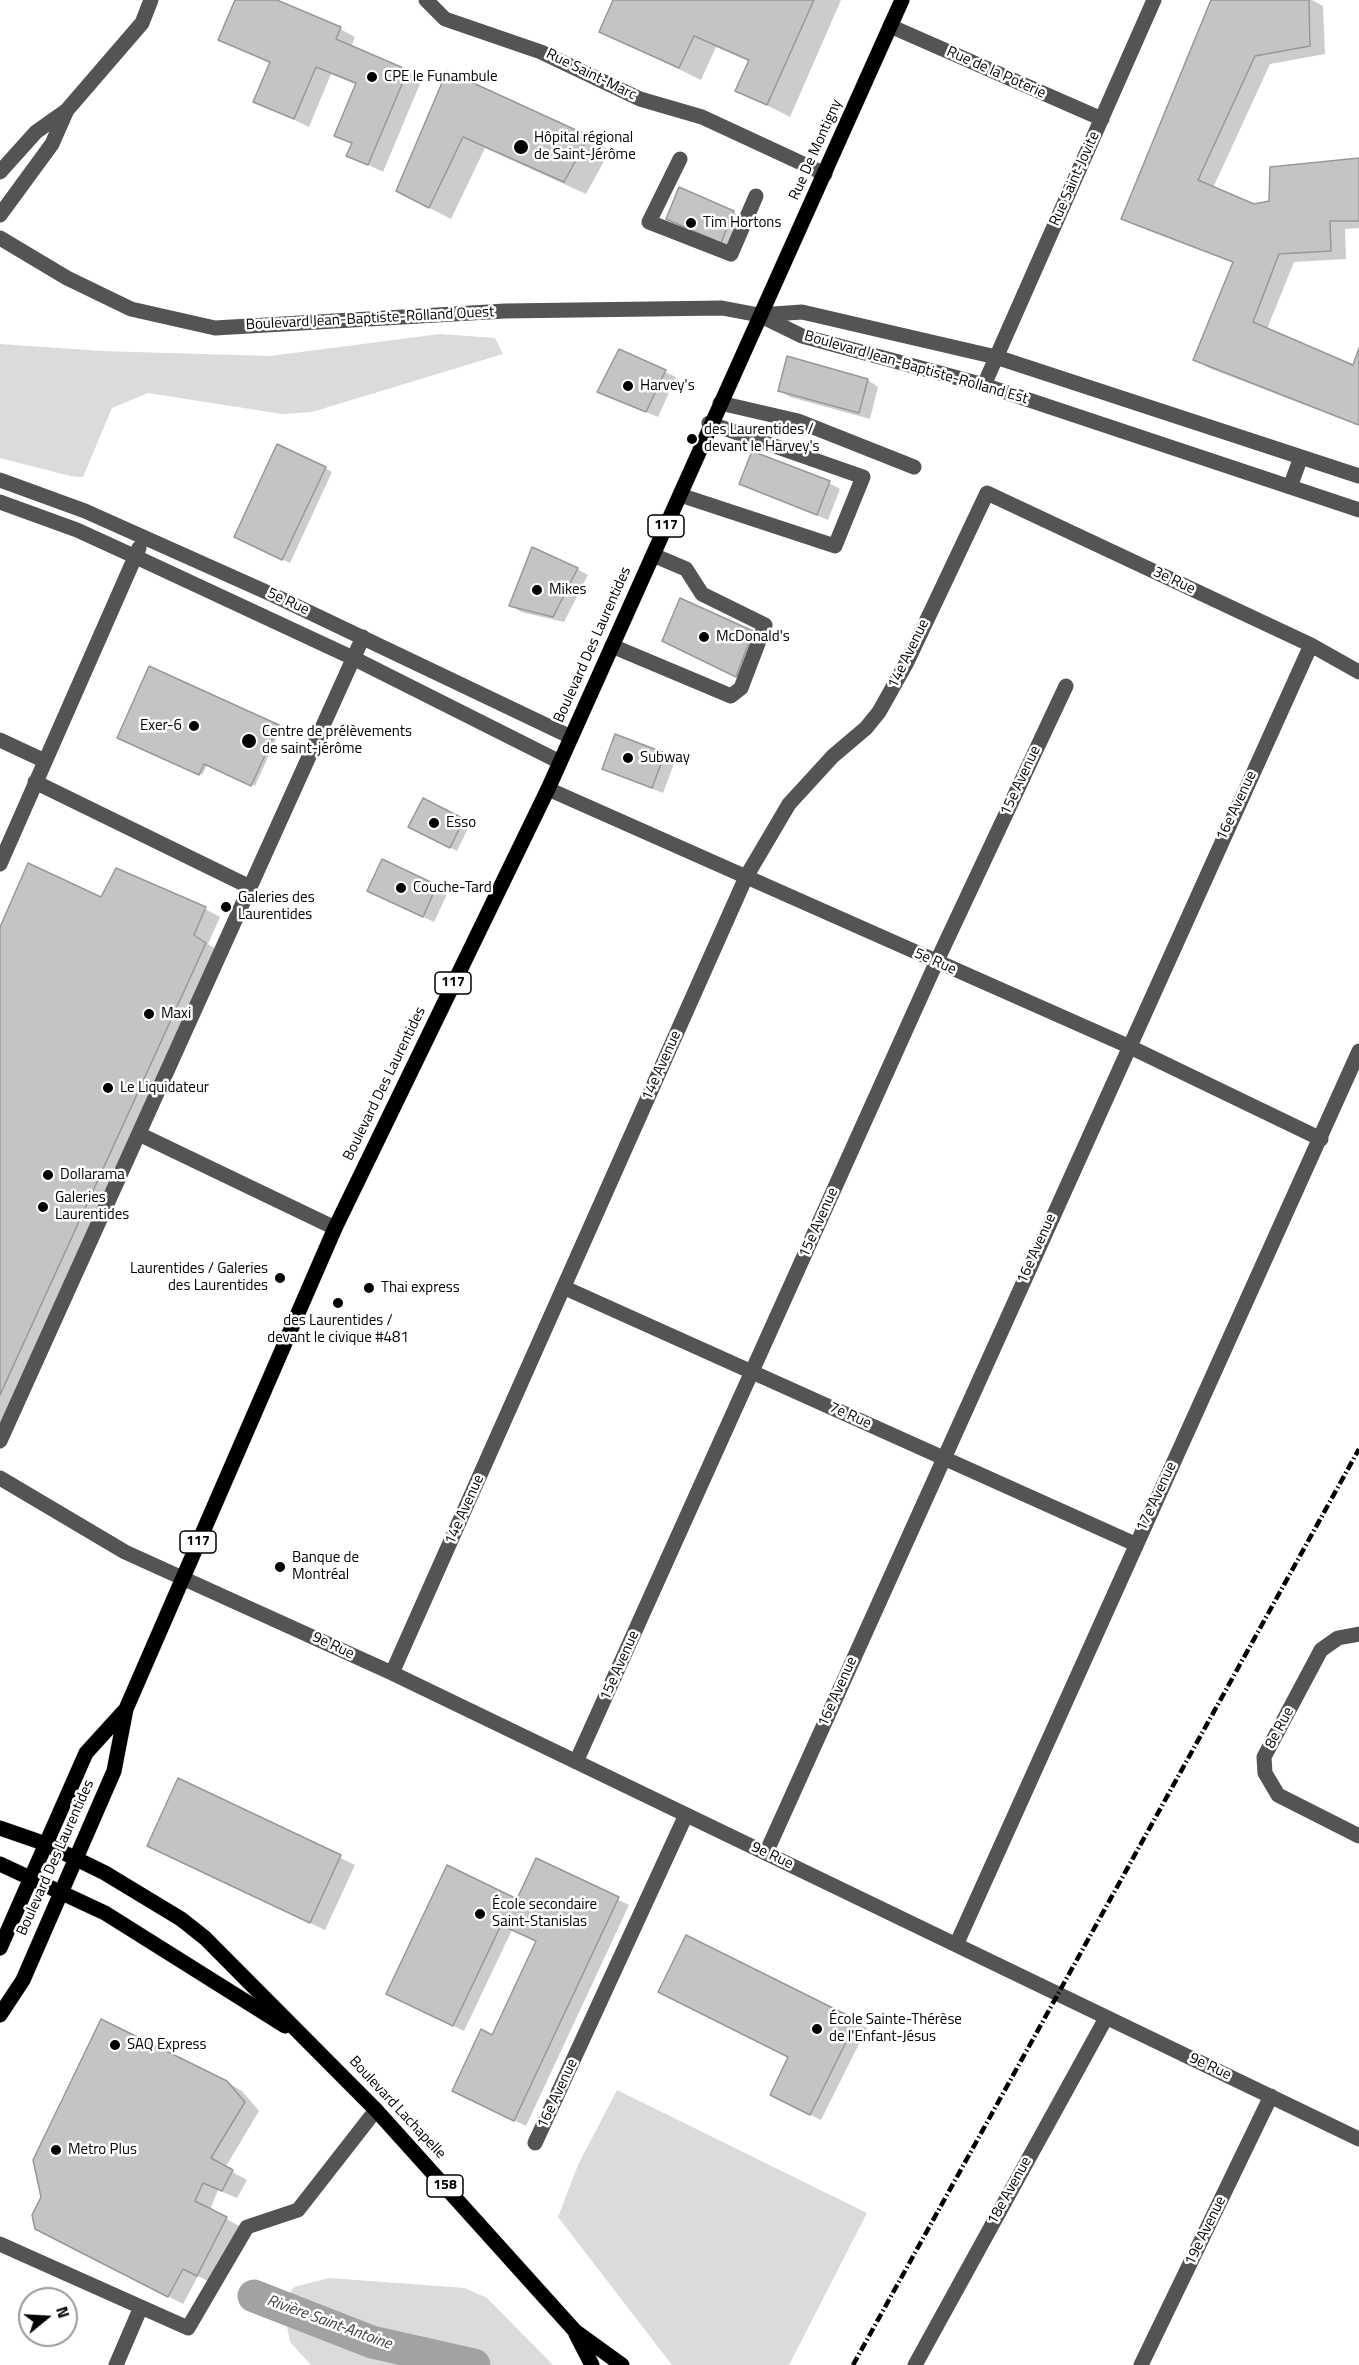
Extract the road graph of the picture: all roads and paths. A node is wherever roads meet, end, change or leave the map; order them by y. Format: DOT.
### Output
graph roads {
  1 [pos="151,0"];
  2 [pos="426,0"];
  3 [pos="902,0"];
  4 [pos="1154,0"];
  5 [pos="890,26"];
  6 [pos="67,110"];
  7 [pos="1101,119"];
  8 [pos="680,159"];
  9 [pos="0,172"];
  10 [pos="825,174"];
  11 [pos="756,196"];
  12 [pos="0,215"];
  13 [pos="0,238"];
  14 [pos="759,315"];
  15 [pos="996,357"];
  16 [pos="984,386"];
  17 [pos="720,403"];
  18 [pos="710,423"];
  19 [pos="1301,458"];
  20 [pos="914,467"];
  21 [pos="1359,476"];
  22 [pos="0,480"];
  23 [pos="1290,488"];
  24 [pos="987,493"];
  25 [pos="680,495"];
  26 [pos="0,502"];
  27 [pos="1359,510"];
  28 [pos="143,537"];
  29 [pos="653,555"];
  30 [pos="136,557"];
  31 [pos="363,637"];
  32 [pos="1311,645"];
  33 [pos="612,646"];
  34 [pos="353,658"];
  35 [pos="1359,672"];
  36 [pos="1066,686"];
  37 [pos="571,737"];
  38 [pos="0,740"];
  39 [pos="45,761"];
  40 [pos="560,762"];
  41 [pos="35,782"];
  42 [pos="548,789"];
  43 [pos="0,864"];
  44 [pos="746,877"];
  45 [pos="250,887"];
  46 [pos="936,963"];
  47 [pos="1128,1046"];
  48 [pos="1359,1051"];
  49 [pos="139,1134"];
  50 [pos="1321,1139"];
  51 [pos="335,1228"];
  52 [pos="565,1288"];
  53 [pos="753,1372"];
  54 [pos="0,1441"];
  55 [pos="944,1458"];
  56 [pos="0,1478"];
  57 [pos="1135,1544"];
  58 [pos="183,1577"];
  59 [pos="1359,1634"];
  60 [pos="392,1673"];
  61 [pos="126,1708"];
  62 [pos="576,1762"];
  63 [pos="685,1817"];
  64 [pos="0,1828"];
  65 [pos="1359,1836"];
  66 [pos="46,1844"];
  67 [pos="766,1853"];
  68 [pos="76,1859"];
  69 [pos="0,1864"];
  70 [pos="32,1877"];
  71 [pos="62,1891"];
  72 [pos="957,1943"];
  73 [pos="0,1948"];
  74 [pos="0,2015"];
  75 [pos="1106,2018"];
  76 [pos="312,2044"];
  77 [pos="1271,2096"];
  78 [pos="376,2110"];
  79 [pos="1359,2139"];
  80 [pos="535,2143"];
  81 [pos="0,2244"];
  82 [pos="141,2307"];
  83 [pos="575,2331"];
  84 [pos="116,2365"];
  85 [pos="592,2365"];
  86 [pos="622,2365"];
  87 [pos="915,2365"];
  88 [pos="1141,2365"];
  1 -- 6 [label="street"];
  2 -- 10 [label="street, Rue Saint-Marc"];
  3 -- 5 [label="main road, Rue De Montigny / 117"];
  4 -- 7 [label="street, Rue Saint-Jovite"];
  5 -- 7 [label="street, Rue de la Poterie"];
  5 -- 10 [label="main road, Rue De Montigny / 117"];
  6 -- 9 [label="street"];
  6 -- 12 [label="street"];
  7 -- 15 [label="street, Rue Saint-Jovite"];
  8 -- 11 [label="street"];
  10 -- 14 [label="main road, Rue De Montigny / 117"];
  13 -- 14 [label="street, Boulevard Jean-Baptiste-Rolland Ouest"];
  14 -- 15 [label="street, Boulevard Jean-Baptiste-Rolland Est"];
  14 -- 16 [label="street, Boulevard Jean-Baptiste-Rolland Est"];
  14 -- 17 [label="main road, Boulevard Des Laurentides / 117"];
  15 -- 16 [label="street, Rue Saint-Jovite"];
  15 -- 19 [label="street, Boulevard Jean-Baptiste-Rolland Est"];
  16 -- 23 [label="street, Boulevard Jean-Baptiste-Rolland Est"];
  17 -- 18 [label="main road, Boulevard Des Laurentides / 117"];
  17 -- 20 [label="street"];
  18 -- 25 [label="main road, Boulevard Des Laurentides / 117"];
  18 -- 25 [label="street"];
  19 -- 21 [label="street, Boulevard Jean-Baptiste-Rolland Est"];
  19 -- 23 [label="street"];
  22 -- 28 [label="street, 5e Rue"];
  23 -- 27 [label="street, Boulevard Jean-Baptiste-Rolland Est"];
  24 -- 32 [label="street, 3e Rue"];
  24 -- 44 [label="street, 14e Avenue"];
  25 -- 29 [label="main road, Boulevard Des Laurentides / 117"];
  26 -- 30 [label="street, 5e Rue"];
  28 -- 30 [label="street"];
  28 -- 31 [label="street, 5e Rue"];
  29 -- 33 [label="main road, Boulevard Des Laurentides / 117"];
  29 -- 33 [label="street"];
  30 -- 34 [label="street, 5e Rue"];
  30 -- 39 [label="street"];
  31 -- 34 [label="street"];
  31 -- 37 [label="street, 5e Rue"];
  32 -- 35 [label="street, 3e Rue"];
  32 -- 47 [label="street, 16e Avenue"];
  33 -- 37 [label="main road, Boulevard Des Laurentides / 117"];
  34 -- 40 [label="street, 5e Rue"];
  34 -- 45 [label="street"];
  36 -- 46 [label="street, 15e Avenue"];
  37 -- 40 [label="main road, Boulevard Des Laurentides / 117"];
  38 -- 39 [label="street"];
  39 -- 41 [label="street"];
  40 -- 42 [label="main road, Boulevard Des Laurentides / 117"];
  41 -- 43 [label="street"];
  41 -- 45 [label="street"];
  42 -- 44 [label="street, 5e Rue"];
  42 -- 51 [label="main road, Boulevard Des Laurentides / 117"];
  44 -- 46 [label="street, 5e Rue"];
  44 -- 52 [label="street, 14e Avenue"];
  45 -- 49 [label="street"];
  46 -- 47 [label="street, 5e Rue"];
  46 -- 53 [label="street, 15e Avenue"];
  47 -- 50 [label="street, 5e Rue"];
  47 -- 55 [label="street, 16e Avenue"];
  48 -- 50 [label="street, 17e Avenue"];
  49 -- 51 [label="street"];
  49 -- 54 [label="street"];
  50 -- 57 [label="street, 17e Avenue"];
  51 -- 58 [label="main road, Boulevard Des Laurentides / 117"];
  52 -- 53 [label="street, 7e Rue"];
  52 -- 60 [label="street, 14e Avenue"];
  53 -- 55 [label="street, 7e Rue"];
  53 -- 62 [label="street, 15e Avenue"];
  55 -- 57 [label="street, 7e Rue"];
  55 -- 67 [label="street, 16e Avenue"];
  56 -- 58 [label="street, 9e Rue"];
  57 -- 72 [label="street, 17e Avenue"];
  58 -- 60 [label="street, 9e Rue"];
  58 -- 61 [label="main road, Boulevard Des Laurentides / 117"];
  59 -- 65 [label="street, 8e Rue"];
  60 -- 62 [label="street, 9e Rue"];
  61 -- 66 [label="main road, Boulevard Des Laurentides / 117"];
  61 -- 68 [label="main road, Boulevard Des Laurentides / 117"];
  62 -- 63 [label="street, 9e Rue"];
  63 -- 67 [label="street, 9e Rue"];
  63 -- 80 [label="street, 16e Avenue"];
  64 -- 66 [label="main road, Boulevard Lachapelle / 158"];
  66 -- 68 [label="main road, Boulevard Lachapelle / 158"];
  66 -- 70 [label="main road, Boulevard Des Laurentides / 117"];
  67 -- 72 [label="street, 9e Rue"];
  68 -- 71 [label="main road, Boulevard Des Laurentides / 117"];
  68 -- 76 [label="main road, Boulevard Lachapelle / 158"];
  69 -- 70 [label="main road, Boulevard Lachapelle / 158"];
  70 -- 71 [label="main road, Boulevard Lachapelle / 158"];
  70 -- 73 [label="main road, Boulevard Des Laurentides / 117"];
  71 -- 74 [label="main road, Boulevard Des Laurentides / 117"];
  71 -- 76 [label="main road, Boulevard Lachapelle / 158"];
  72 -- 75 [label="street, 9e Rue"];
  75 -- 77 [label="street, 9e Rue"];
  75 -- 87 [label="street, 18e Avenue"];
  76 -- 78 [label="main road, Boulevard Lachapelle / 158"];
  77 -- 79 [label="street, 9e Rue"];
  77 -- 88 [label="street, 19e Avenue"];
  78 -- 82 [label="street"];
  78 -- 83 [label="main road, Boulevard Lachapelle / 158"];
  81 -- 82 [label="street"];
  82 -- 84 [label="street"];
  83 -- 85 [label="main road, Boulevard Lachapelle / 158"];
  83 -- 86 [label="main road, Boulevard Lachapelle / 158"];
}
